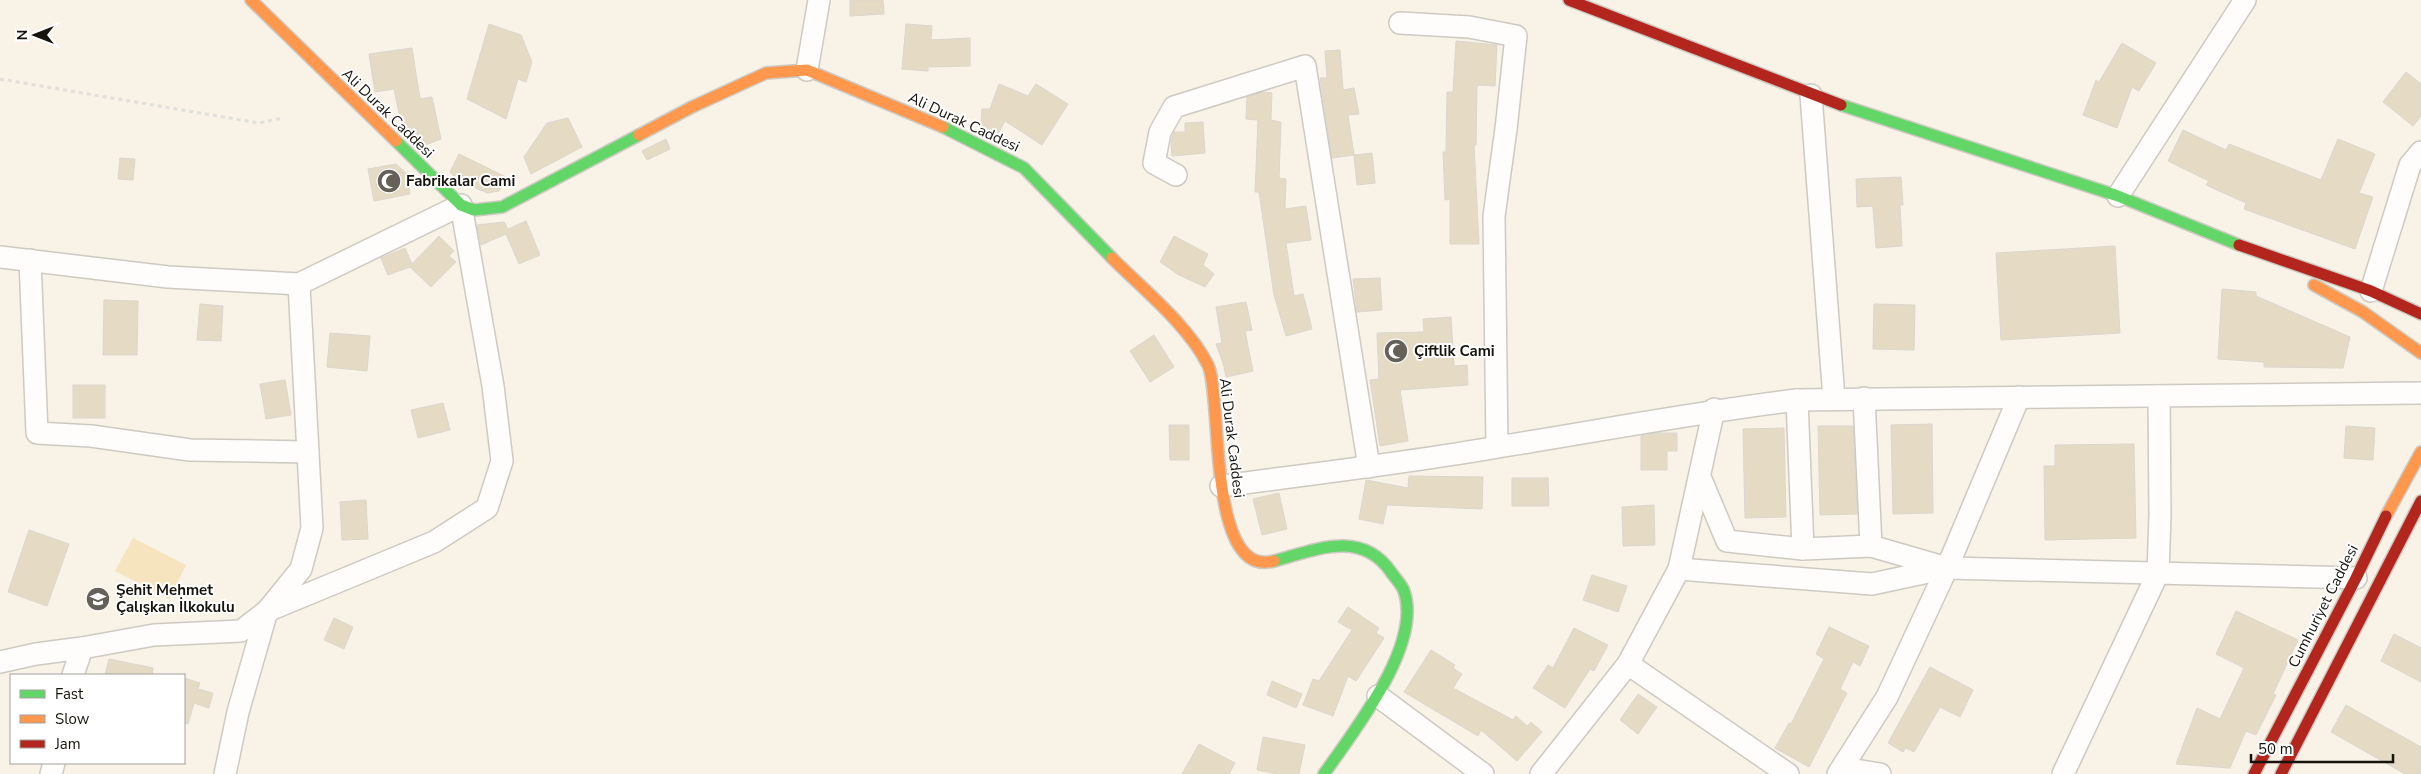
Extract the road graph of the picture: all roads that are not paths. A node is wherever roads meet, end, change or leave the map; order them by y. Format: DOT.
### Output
graph roads {
  1 [pos="251,0"];
  2 [pos="820,0"];
  3 [pos="1569,0"];
  4 [pos="2246,0"];
  5 [pos="1400,23"];
  6 [pos="807,70"];
  7 [pos="1811,95"];
  8 [pos="2421,152"];
  9 [pos="1176,175"];
  10 [pos="2118,196"];
  11 [pos="461,205"];
  12 [pos="2252,250"];
  13 [pos="0,256"];
  14 [pos="30,260"];
  15 [pos="300,284"];
  16 [pos="2371,291"];
  17 [pos="2421,314"];
  18 [pos="2421,353"];
  19 [pos="2421,394"];
  20 [pos="2158,396"];
  21 [pos="2019,397"];
  22 [pos="1864,398"];
  23 [pos="1834,399"];
  24 [pos="1797,400"];
  25 [pos="1714,410"];
  26 [pos="1497,448"];
  27 [pos="308,452"];
  28 [pos="2421,452"];
  29 [pos="1369,467"];
  30 [pos="1700,477"];
  31 [pos="1221,486"];
  32 [pos="2421,501"];
  33 [pos="1871,546"];
  34 [pos="1803,549"];
  35 [pos="1947,568"];
  36 [pos="1679,569"];
  37 [pos="2158,573"];
  38 [pos="2356,578"];
  39 [pos="268,611"];
  40 [pos="82,648"];
  41 [pos="0,662"];
  42 [pos="1628,664"];
  43 [pos="73,674"];
  44 [pos="1378,696"];
  45 [pos="1841,771"];
  46 [pos="225,774"];
  47 [pos="1324,774"];
  48 [pos="1483,774"];
  49 [pos="1541,774"];
  50 [pos="1788,774"];
  51 [pos="1880,774"];
  52 [pos="2063,774"];
  53 [pos="2254,774"];
  54 [pos="2281,774"];
  1 -- 11 [label="main road, Ali Durak Caddesi"];
  2 -- 6 [label="street"];
  3 -- 7 [label="main road"];
  4 -- 10 [label="street"];
  5 -- 26 [label="street"];
  6 -- 11 [label="main road, Ali Durak Caddesi"];
  6 -- 31 [label="main road, Ali Durak Caddesi"];
  7 -- 10 [label="main road"];
  7 -- 23 [label="street"];
  8 -- 16 [label="street"];
  9 -- 29 [label="street"];
  10 -- 12 [label="main road"];
  11 -- 15 [label="street"];
  11 -- 39 [label="street"];
  12 -- 16 [label="main road"];
  12 -- 18 [label="main road"];
  13 -- 14 [label="street"];
  14 -- 15 [label="street"];
  14 -- 27 [label="street"];
  15 -- 27 [label="street"];
  16 -- 17 [label="main road"];
  19 -- 20 [label="street"];
  20 -- 21 [label="street"];
  20 -- 37 [label="street"];
  21 -- 22 [label="street"];
  21 -- 35 [label="street"];
  22 -- 23 [label="street"];
  22 -- 33 [label="street"];
  23 -- 24 [label="street"];
  24 -- 25 [label="street"];
  24 -- 34 [label="street"];
  25 -- 26 [label="street"];
  25 -- 30 [label="street"];
  26 -- 29 [label="street"];
  27 -- 39 [label="street"];
  28 -- 38 [label="main road, Cumhuriyet Caddesi"];
  29 -- 31 [label="street"];
  30 -- 34 [label="street"];
  30 -- 36 [label="street"];
  31 -- 44 [label="main road, Ali Durak Caddesi"];
  32 -- 54 [label="main road"];
  33 -- 34 [label="street"];
  33 -- 35 [label="street"];
  35 -- 36 [label="street"];
  35 -- 37 [label="street"];
  35 -- 45 [label="street"];
  36 -- 42 [label="street"];
  37 -- 38 [label="street"];
  37 -- 52 [label="street"];
  38 -- 53 [label="main road, Cumhuriyet Caddesi"];
  39 -- 40 [label="street"];
  39 -- 46 [label="street"];
  40 -- 41 [label="street"];
  40 -- 43 [label="street"];
  42 -- 49 [label="street"];
  42 -- 50 [label="street"];
  44 -- 47 [label="main road, Ali Durak Caddesi"];
  44 -- 48 [label="street"];
  45 -- 51 [label="street"];
}
